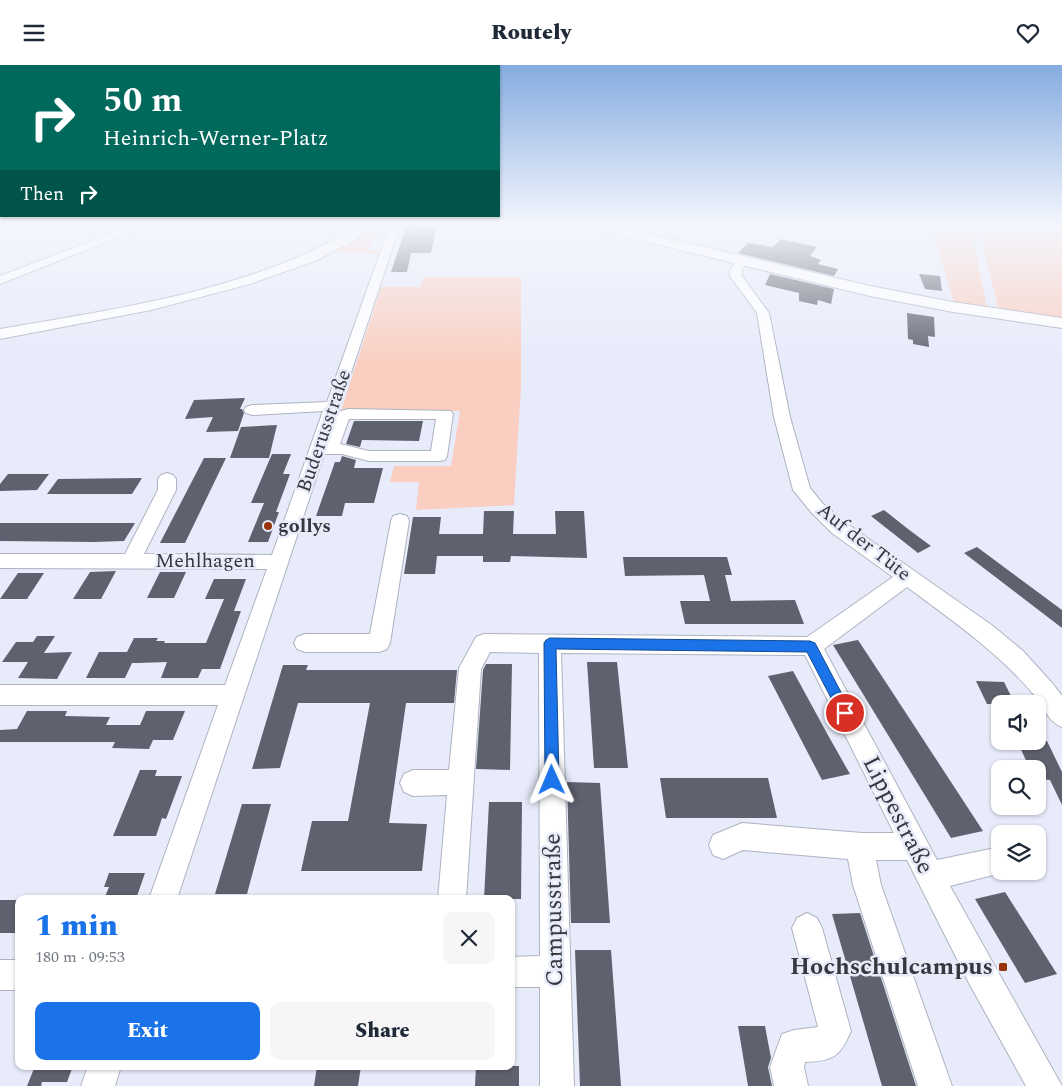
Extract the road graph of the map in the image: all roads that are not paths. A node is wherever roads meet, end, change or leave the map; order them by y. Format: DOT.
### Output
graph roads {
  1 [pos="22,272"];
  2 [pos="271,272"];
  3 [pos="380,272"];
  4 [pos="736,272"];
  5 [pos="788,272"];
  6 [pos="0,280"];
  7 [pos="1062,323"];
  8 [pos="0,334"];
  9 [pos="332,406"];
  10 [pos="252,410"];
  11 [pos="325,449"];
  12 [pos="167,479"];
  13 [pos="400,521"];
  14 [pos="0,561"];
  15 [pos="131,561"];
  16 [pos="280,562"];
  17 [pos="907,577"];
  18 [pos="305,643"];
  19 [pos="550,643"];
  20 [pos="810,647"];
  21 [pos="0,695"];
  22 [pos="234,695"];
  23 [pos="1062,717"];
  24 [pos="461,782"];
  25 [pos="413,783"];
  26 [pos="723,845"];
  27 [pos="915,846"];
  28 [pos="862,847"];
  29 [pos="991,863"];
  30 [pos="930,876"];
  31 [pos="165,895"];
  32 [pos="452,895"];
  33 [pos="807,928"];
  34 [pos="515,971"];
  35 [pos="555,971"];
  36 [pos="0,975"];
  37 [pos="15,975"];
  38 [pos="104,1070"];
  39 [pos="98,1086"];
  40 [pos="557,1086"];
  41 [pos="791,1086"];
  42 [pos="936,1086"];
  43 [pos="1045,1086"];
  1 -- 6 [label="street"];
  2 -- 8 [label="main road"];
  3 -- 9 [label="street, Buderusstraße"];
  4 -- 17 [label="street, Auf der Tüte"];
  5 -- 7 [label="main road"];
  9 -- 10 [label="street"];
  9 -- 11 [label="street, Buderusstraße"];
  11 -- 11 [label="street"];
  11 -- 16 [label="street, Buderusstraße"];
  12 -- 15 [label="street, Mehlhagen"];
  13 -- 18 [label="street"];
  14 -- 15 [label="street, Mehlhagen"];
  15 -- 16 [label="street, Mehlhagen"];
  16 -- 22 [label="street, Buderusstraße"];
  17 -- 20 [label="street"];
  17 -- 23 [label="street, Auf der Tüte"];
  19 -- 20 [label="street"];
  19 -- 24 [label="street"];
  19 -- 35 [label="street, Campusstraße"];
  20 -- 27 [label="street, Lippestraße"];
  21 -- 22 [label="street"];
  22 -- 31 [label="street, Buderusstraße"];
  24 -- 25 [label="street"];
  24 -- 32 [label="street"];
  26 -- 28 [label="street"];
  27 -- 28 [label="street"];
  27 -- 30 [label="street, Lippestraße"];
  28 -- 42 [label="street"];
  29 -- 30 [label="street"];
  30 -- 43 [label="street, Lippestraße"];
  33 -- 41 [label="street"];
  34 -- 35 [label="street"];
  35 -- 40 [label="street, Campusstraße"];
  36 -- 37 [label="street"];
  38 -- 39 [label="street"];
}
